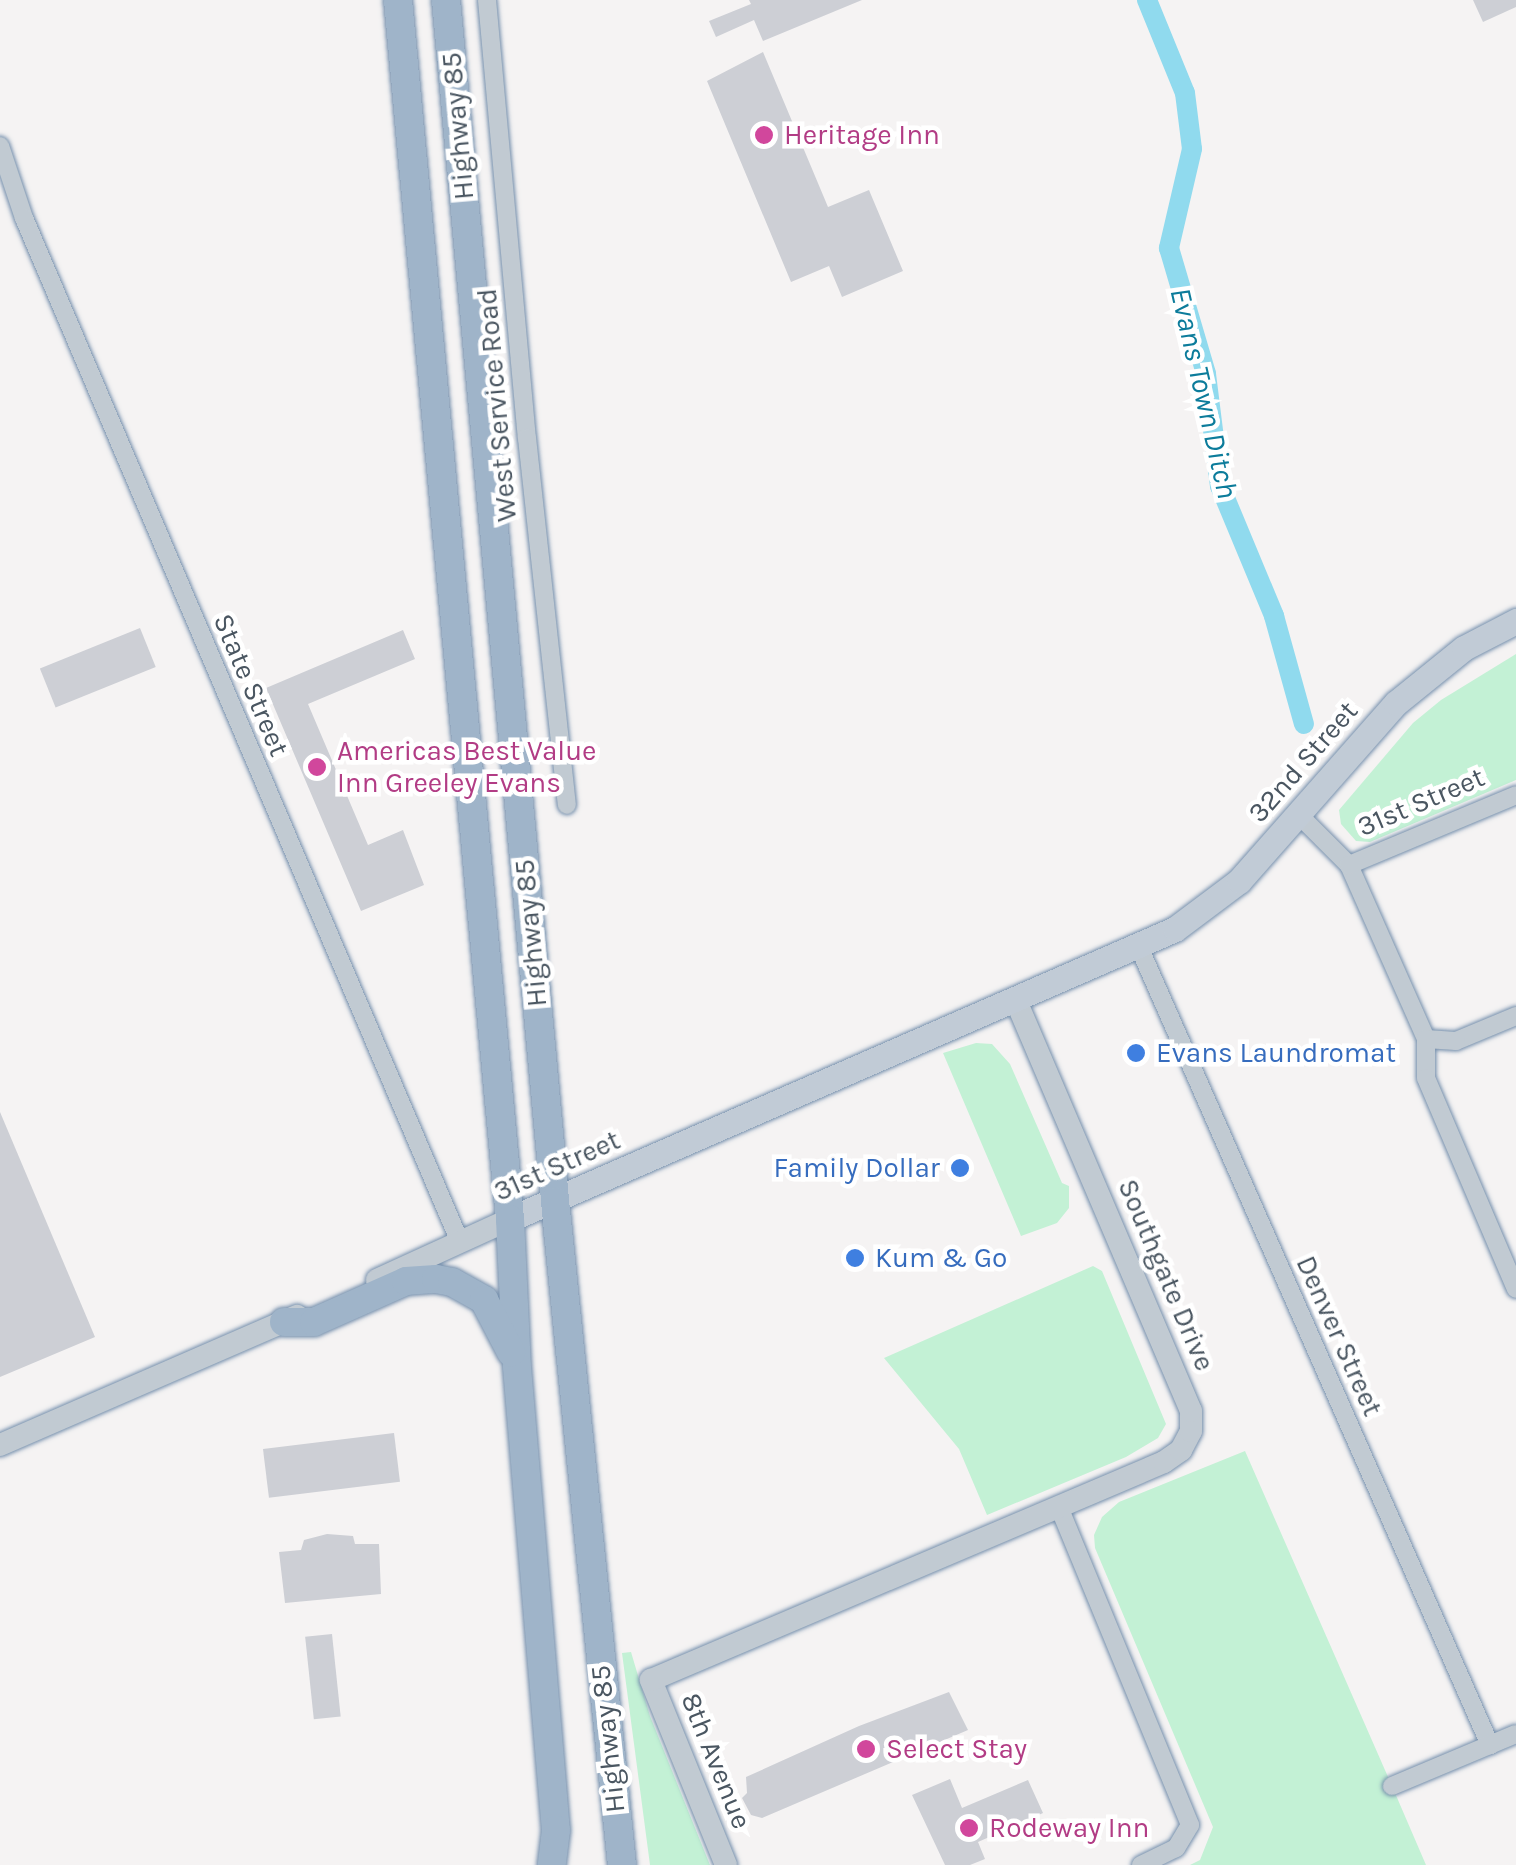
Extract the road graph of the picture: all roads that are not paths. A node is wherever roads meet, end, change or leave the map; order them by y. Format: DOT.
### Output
graph roads {
  1 [pos="398,0"];
  2 [pos="446,0"];
  3 [pos="488,0"];
  4 [pos="0,146"];
  5 [pos="1516,621"];
  6 [pos="1516,794"];
  7 [pos="567,805"];
  8 [pos="1298,814"];
  9 [pos="1348,865"];
  10 [pos="1139,947"];
  11 [pos="1016,1000"];
  12 [pos="1516,1016"];
  13 [pos="1426,1039"];
  14 [pos="555,1201"];
  15 [pos="510,1219"];
  16 [pos="460,1242"];
  17 [pos="1516,1290"];
  18 [pos="284,1322"];
  19 [pos="517,1366"];
  20 [pos="0,1445"];
  21 [pos="1059,1506"];
  22 [pos="651,1680"];
  23 [pos="1516,1734"];
  24 [pos="1490,1745"];
  25 [pos="1392,1786"];
  26 [pos="556,1865"];
  27 [pos="622,1865"];
  28 [pos="726,1865"];
  29 [pos="1141,1865"];
  1 -- 15 [label="highway, Highway 85"];
  2 -- 14 [label="highway, Highway 85"];
  3 -- 7 [label="street, West Service Road"];
  4 -- 16 [label="street, State Street"];
  5 -- 8 [label="main road, 32nd Street"];
  6 -- 9 [label="street, 31st Street"];
  8 -- 9 [label="street"];
  8 -- 10 [label="main road, 32nd Street"];
  9 -- 13 [label="street"];
  10 -- 11 [label="main road, 31st Street"];
  10 -- 24 [label="street, Denver Street"];
  11 -- 14 [label="main road, 31st Street"];
  11 -- 21 [label="street, Southgate Drive"];
  12 -- 13 [label="street"];
  13 -- 17 [label="street"];
  14 -- 15 [label="main road, 31st Street"];
  14 -- 27 [label="highway, Highway 85"];
  15 -- 16 [label="street, 31st Street"];
  15 -- 19 [label="highway, Highway 85"];
  16 -- 18 [label="street, 31st Street"];
  18 -- 19 [label="highway"];
  18 -- 20 [label="street, 31st Street"];
  19 -- 26 [label="highway, Highway 85"];
  21 -- 22 [label="street, Southgate Drive"];
  21 -- 29 [label="street"];
  22 -- 28 [label="street, 8th Avenue"];
  23 -- 24 [label="street"];
  24 -- 25 [label="street"];
}
